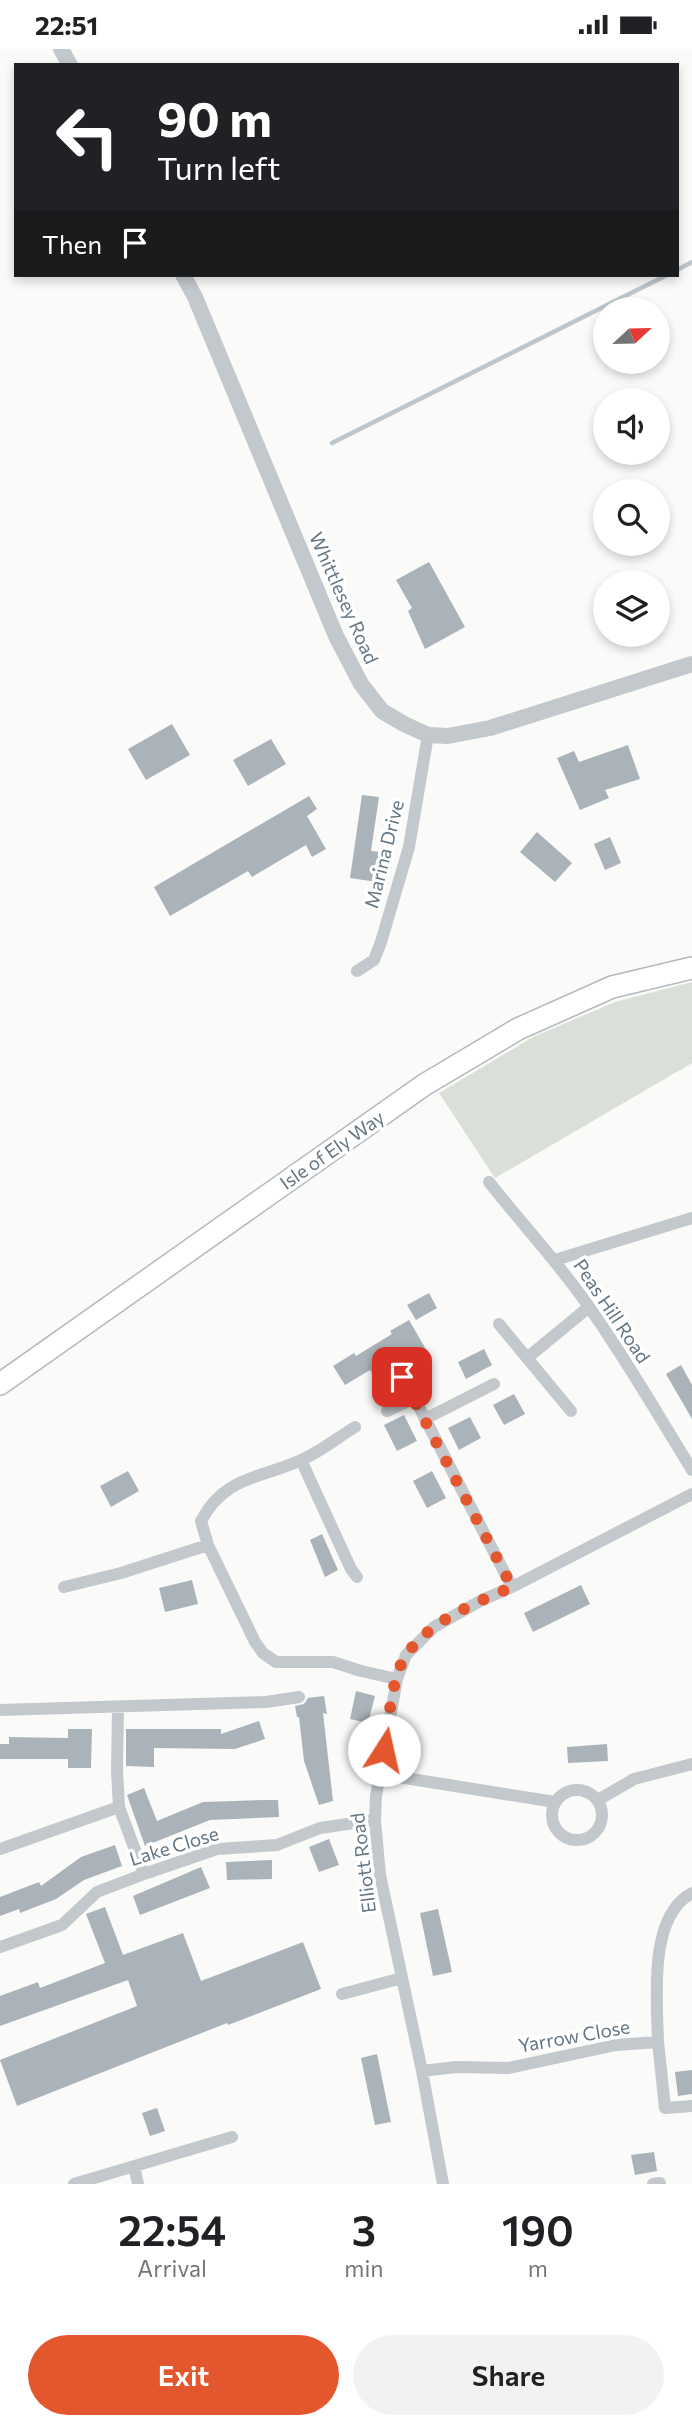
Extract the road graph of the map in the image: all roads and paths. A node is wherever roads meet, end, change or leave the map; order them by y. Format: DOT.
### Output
graph roads {
  1 [pos="184,277"];
  2 [pos="692,664"];
  3 [pos="428,735"];
  4 [pos="692,968"];
  5 [pos="357,971"];
  6 [pos="489,1182"];
  7 [pos="692,1218"];
  8 [pos="555,1261"];
  9 [pos="589,1307"];
  10 [pos="499,1324"];
  11 [pos="527,1358"];
  12 [pos="402,1377"];
  13 [pos="0,1384"];
  14 [pos="494,1384"];
  15 [pos="414,1398"];
  16 [pos="387,1411"];
  17 [pos="571,1412"];
  18 [pos="425,1419"];
  19 [pos="355,1427"];
  20 [pos="301,1460"];
  21 [pos="692,1470"];
  22 [pos="692,1494"];
  23 [pos="208,1545"];
  24 [pos="357,1577"];
  25 [pos="64,1587"];
  26 [pos="512,1587"];
  27 [pos="397,1679"];
  28 [pos="299,1697"];
  29 [pos="118,1708"];
  30 [pos="0,1710"];
  31 [pos="692,1764"];
  32 [pos="380,1773"];
  33 [pos="598,1800"];
  34 [pos="555,1802"];
  35 [pos="119,1807"];
  36 [pos="375,1820"];
  37 [pos="0,1849"];
  38 [pos="144,1874"];
  39 [pos="692,1893"];
  40 [pos="0,1947"];
  41 [pos="401,1978"];
  42 [pos="342,1994"];
  43 [pos="658,2042"];
  44 [pos="422,2071"];
  45 [pos="692,2106"];
  46 [pos="232,2137"];
  47 [pos="134,2166"];
  48 [pos="660,2183"];
  49 [pos="75,2184"];
  50 [pos="138,2184"];
  51 [pos="443,2184"];
  52 [pos="653,2184"];
  1 -- 3 [label="street, Whittlesey Road"];
  2 -- 3 [label="street, Whittlesey Road"];
  3 -- 5 [label="street, Marina Drive"];
  4 -- 13 [label="highway, Isle of Ely Way"];
  6 -- 8 [label="street, Peas Hill Road"];
  7 -- 8 [label="street"];
  8 -- 9 [label="street, Peas Hill Road"];
  9 -- 11 [label="street"];
  9 -- 21 [label="street, Peas Hill Road"];
  10 -- 11 [label="street"];
  11 -- 17 [label="street"];
  12 -- 15 [label="street"];
  14 -- 18 [label="street"];
  15 -- 16 [label="street"];
  15 -- 18 [label="street"];
  18 -- 26 [label="street"];
  19 -- 20 [label="street"];
  20 -- 23 [label="street"];
  20 -- 24 [label="street"];
  22 -- 26 [label="street, Elliott Road"];
  23 -- 25 [label="street"];
  23 -- 27 [label="street"];
  26 -- 27 [label="street, Elliott Road"];
  27 -- 32 [label="street, Elliott Road"];
  28 -- 29 [label="street"];
  29 -- 30 [label="street"];
  29 -- 35 [label="street"];
  31 -- 33 [label="street"];
  32 -- 34 [label="street"];
  32 -- 36 [label="street, Elliott Road"];
  33 -- 34 [label="street"];
  33 -- 34 [label="street"];
  35 -- 37 [label="street"];
  35 -- 38 [label="street"];
  36 -- 38 [label="street, Lake Close"];
  36 -- 41 [label="street, Elliott Road"];
  38 -- 40 [label="street, Lake Close"];
  39 -- 43 [label="street, Yarrow Close"];
  41 -- 42 [label="street"];
  41 -- 44 [label="street, Elliott Road"];
  43 -- 44 [label="street, Yarrow Close"];
  43 -- 45 [label="street"];
  44 -- 51 [label="street, Elliott Road"];
  46 -- 47 [label="street"];
  47 -- 49 [label="street"];
  47 -- 50 [label="street"];
  48 -- 52 [label="street"];
}
